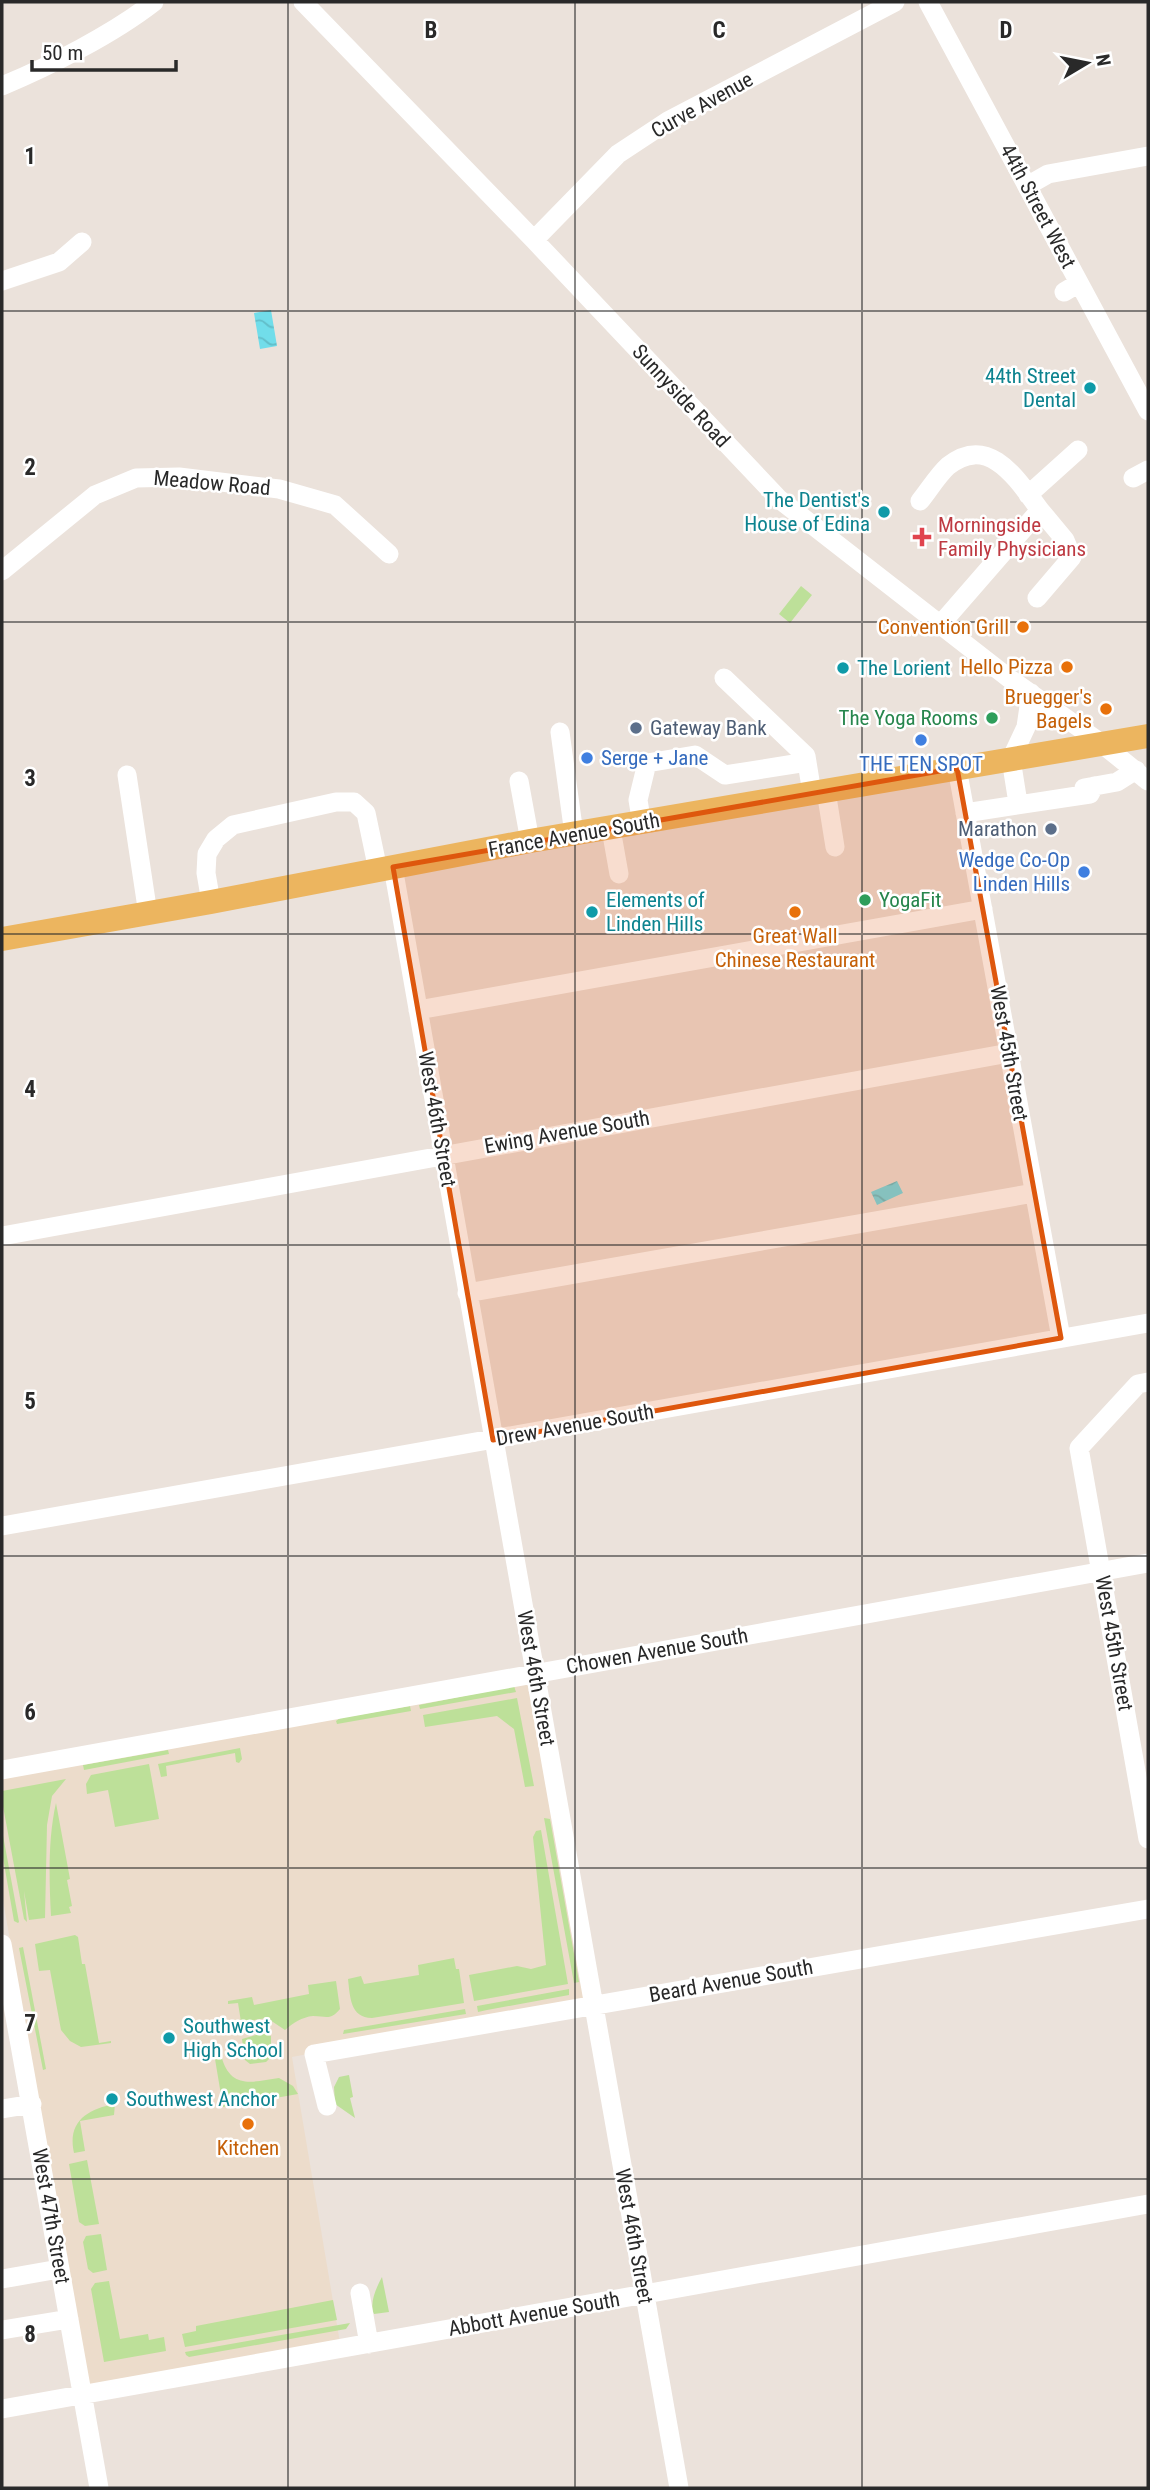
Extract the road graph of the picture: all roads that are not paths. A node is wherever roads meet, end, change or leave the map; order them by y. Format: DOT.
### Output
graph roads {
  1 [pos="154,2"];
  2 [pos="303,2"];
  3 [pos="895,2"];
  4 [pos="928,2"];
  5 [pos="2,86"];
  6 [pos="1148,156"];
  7 [pos="1027,186"];
  8 [pos="534,240"];
  9 [pos="82,242"];
  10 [pos="2,281"];
  11 [pos="1148,411"];
  12 [pos="1079,450"];
  13 [pos="920,501"];
  14 [pos="1034,502"];
  15 [pos="389,554"];
  16 [pos="2,570"];
  17 [pos="1037,598"];
  18 [pos="940,625"];
  19 [pos="724,678"];
  20 [pos="1031,693"];
  21 [pos="560,732"];
  22 [pos="1148,736"];
  23 [pos="1101,743"];
  24 [pos="1011,759"];
  25 [pos="807,762"];
  26 [pos="957,768"];
  27 [pos="127,775"];
  28 [pos="1142,776"];
  29 [pos="519,782"];
  30 [pos="819,792"];
  31 [pos="1018,803"];
  32 [pos="965,813"];
  33 [pos="642,824"];
  34 [pos="611,829"];
  35 [pos="574,834"];
  36 [pos="530,841"];
  37 [pos="835,848"];
  38 [pos="386,869"];
  39 [pos="619,874"];
  40 [pos="211,902"];
  41 [pos="983,909"];
  42 [pos="148,914"];
  43 [pos="2,939"];
  44 [pos="418,1010"];
  45 [pos="1009,1053"];
  46 [pos="444,1154"];
  47 [pos="1034,1193"];
  48 [pos="2,1236"];
  49 [pos="467,1293"];
  50 [pos="1148,1323"];
  51 [pos="1060,1338"];
  52 [pos="1148,1382"];
  53 [pos="493,1440"];
  54 [pos="2,1526"];
  55 [pos="1148,1563"];
  56 [pos="1101,1572"];
  57 [pos="535,1672"];
  58 [pos="1141,1759"];
  59 [pos="2,1770"];
  60 [pos="1148,1839"];
  61 [pos="1148,1909"];
  62 [pos="2,1944"];
  63 [pos="594,2005"];
  64 [pos="32,2104"];
  65 [pos="327,2106"];
  66 [pos="2,2109"];
  67 [pos="1148,2204"];
  68 [pos="59,2269"];
  69 [pos="2,2279"];
  70 [pos="360,2293"];
  71 [pos="645,2294"];
  72 [pos="69,2319"];
  73 [pos="2,2330"];
  74 [pos="369,2344"];
  75 [pos="82,2395"];
  76 [pos="2,2409"];
  77 [pos="99,2488"];
  78 [pos="679,2488"];
  1 -- 5 [label="street"];
  2 -- 8 [label="street, Sunnyside Road"];
  3 -- 8 [label="street, Curve Avenue"];
  4 -- 7 [label="street, 44th Street West"];
  6 -- 7 [label="street"];
  7 -- 11 [label="street, 44th Street West"];
  8 -- 18 [label="street, Sunnyside Road"];
  9 -- 10 [label="street"];
  12 -- 14 [label="street"];
  13 -- 14 [label="street"];
  14 -- 17 [label="street"];
  14 -- 18 [label="street"];
  15 -- 16 [label="street, Meadow Road"];
  18 -- 20 [label="street, Sunnyside Road"];
  19 -- 25 [label="street"];
  20 -- 23 [label="street, Sunnyside Road"];
  20 -- 24 [label="street"];
  21 -- 35 [label="street"];
  22 -- 23 [label="main road, France Avenue South"];
  23 -- 24 [label="main road, France Avenue South"];
  23 -- 28 [label="street, Sunnyside Road"];
  24 -- 26 [label="main road, France Avenue South"];
  24 -- 31 [label="street"];
  25 -- 30 [label="street"];
  25 -- 33 [label="street"];
  26 -- 30 [label="main road, France Avenue South"];
  26 -- 32 [label="street, West 45th Street"];
  27 -- 42 [label="street"];
  28 -- 31 [label="street"];
  29 -- 36 [label="street"];
  30 -- 33 [label="main road, France Avenue South"];
  30 -- 37 [label="street"];
  31 -- 32 [label="street"];
  32 -- 41 [label="street, West 45th Street"];
  33 -- 34 [label="main road, France Avenue South"];
  34 -- 35 [label="main road, France Avenue South"];
  34 -- 39 [label="street"];
  35 -- 36 [label="main road, France Avenue South"];
  36 -- 38 [label="main road, France Avenue South"];
  38 -- 40 [label="main road, France Avenue South"];
  38 -- 40 [label="street, West 46th Street"];
  38 -- 44 [label="street, West 46th Street"];
  40 -- 42 [label="main road, France Avenue South"];
  41 -- 44 [label="street"];
  41 -- 45 [label="street, West 45th Street"];
  42 -- 43 [label="main road, France Avenue South"];
  44 -- 46 [label="street, West 46th Street"];
  45 -- 46 [label="street, Ewing Avenue South"];
  45 -- 47 [label="street, West 45th Street"];
  46 -- 48 [label="street, Ewing Avenue South"];
  46 -- 49 [label="street, West 46th Street"];
  47 -- 49 [label="street"];
  47 -- 51 [label="street, West 45th Street"];
  49 -- 53 [label="street, West 46th Street"];
  50 -- 51 [label="street, Drew Avenue South"];
  51 -- 53 [label="street, Drew Avenue South"];
  52 -- 56 [label="street, West 45th Street"];
  53 -- 54 [label="street, Drew Avenue South"];
  53 -- 57 [label="street, West 46th Street"];
  55 -- 56 [label="street, Chowen Avenue South"];
  56 -- 57 [label="street, Chowen Avenue South"];
  56 -- 58 [label="street, West 45th Street"];
  57 -- 59 [label="street, Chowen Avenue South"];
  57 -- 63 [label="street, West 46th Street"];
  58 -- 60 [label="street, West 45th Street"];
  61 -- 63 [label="street, Beard Avenue South"];
  62 -- 64 [label="street, West 47th Street"];
  63 -- 65 [label="street, Beard Avenue South"];
  63 -- 71 [label="street, West 46th Street"];
  64 -- 66 [label="street"];
  64 -- 68 [label="street, West 47th Street"];
  67 -- 71 [label="street, Abbott Avenue South"];
  68 -- 69 [label="street"];
  68 -- 72 [label="street, West 47th Street"];
  70 -- 74 [label="street"];
  71 -- 74 [label="street, Abbott Avenue South"];
  71 -- 78 [label="street, West 46th Street"];
  72 -- 73 [label="street"];
  72 -- 75 [label="street, West 47th Street"];
  74 -- 75 [label="street, Abbott Avenue South"];
  75 -- 76 [label="street, Abbott Avenue South"];
  75 -- 77 [label="street, West 47th Street"];
}
